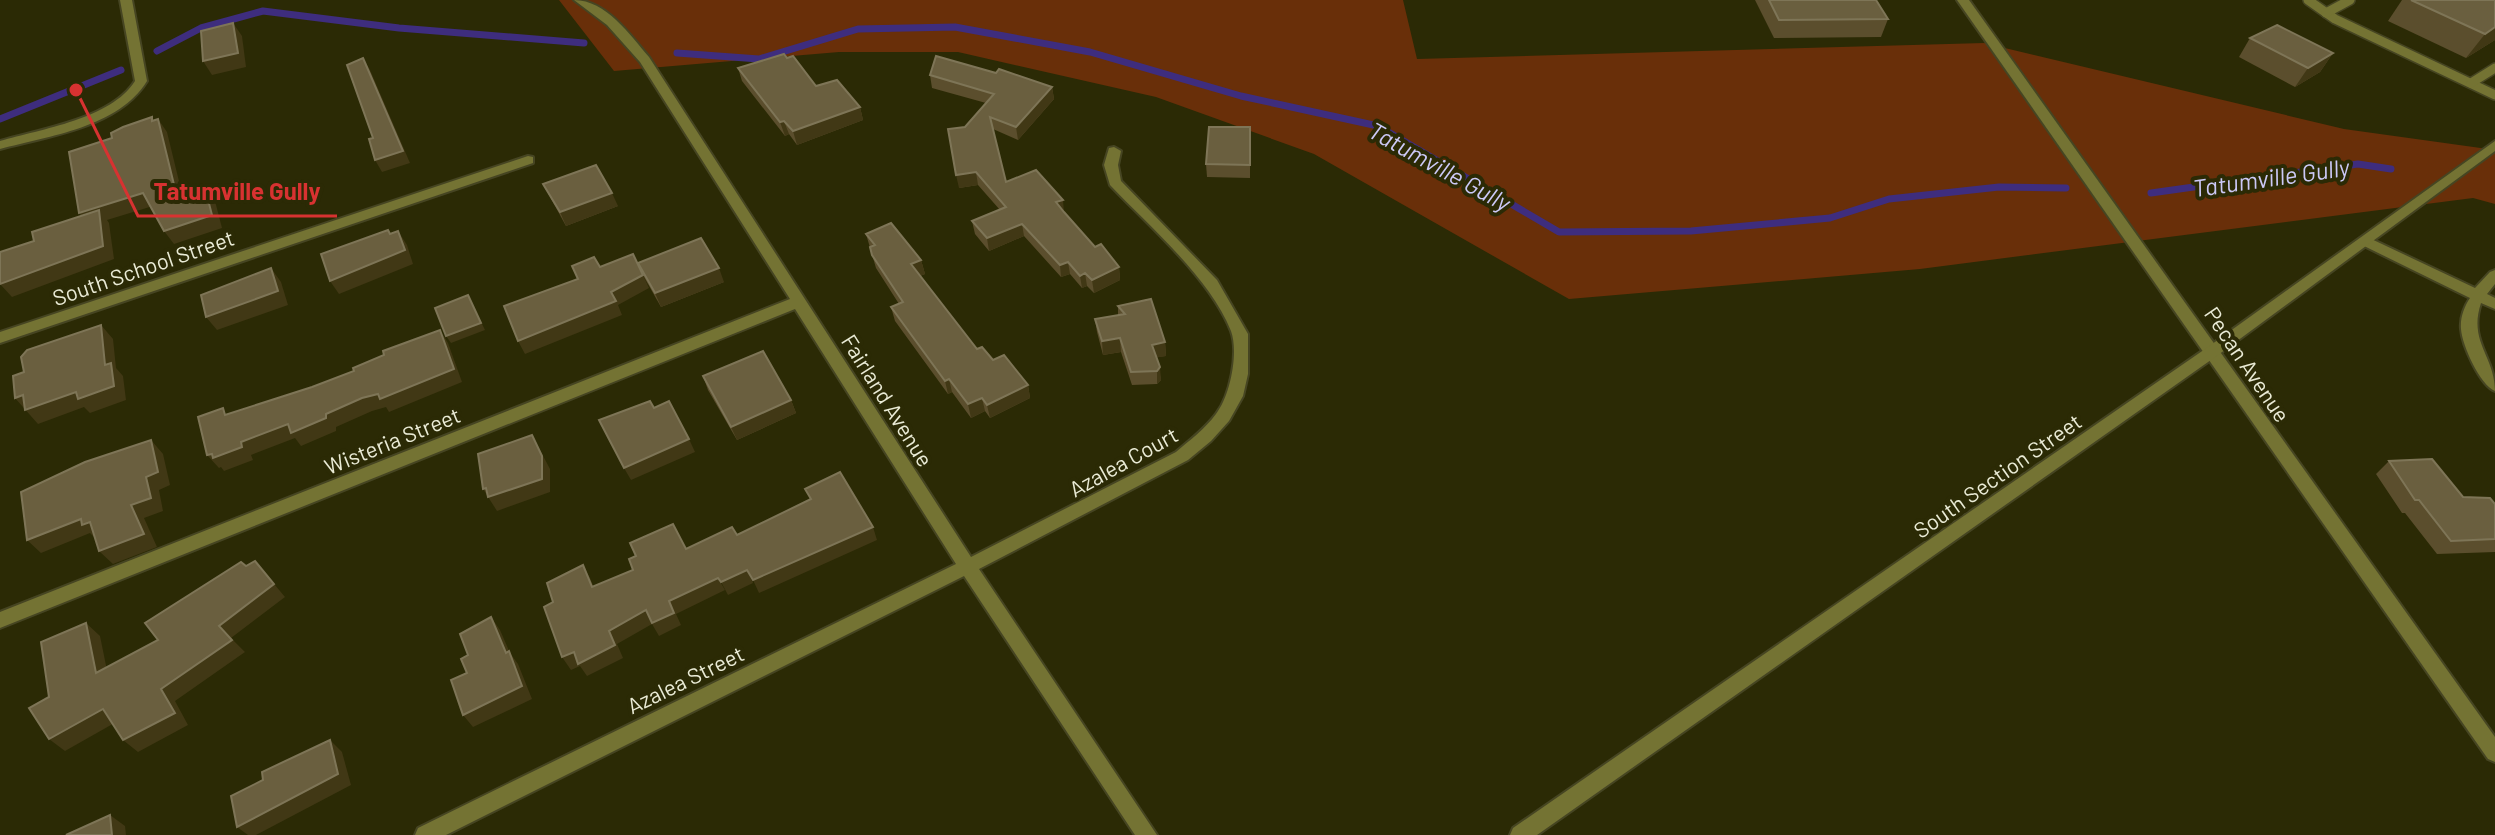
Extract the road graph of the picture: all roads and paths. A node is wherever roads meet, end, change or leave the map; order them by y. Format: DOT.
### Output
graph roads {
  1 [pos="126,0"];
  2 [pos="580,0"];
  3 [pos="1963,0"];
  4 [pos="2308,0"];
  5 [pos="2350,0"];
  6 [pos="2326,13"];
  7 [pos="2495,68"];
  8 [pos="2471,83"];
  9 [pos="2495,95"];
  10 [pos="0,145"];
  11 [pos="2495,145"];
  12 [pos="1114,151"];
  13 [pos="528,160"];
  14 [pos="2365,241"];
  15 [pos="2495,275"];
  16 [pos="2479,296"];
  17 [pos="800,301"];
  18 [pos="2495,304"];
  19 [pos="0,338"];
  20 [pos="2213,351"];
  21 [pos="2495,385"];
  22 [pos="967,566"];
  23 [pos="0,620"];
  24 [pos="2495,753"];
  25 [pos="425,835"];
  26 [pos="1147,835"];
  27 [pos="1520,835"];
  1 -- 10 [label="street"];
  2 -- 17 [label="street, Fairland Avenue"];
  3 -- 20 [label="street, Pecan Avenue"];
  4 -- 6 [label="lane"];
  5 -- 6 [label="lane"];
  6 -- 8 [label="lane"];
  7 -- 8 [label="lane"];
  8 -- 9 [label="lane"];
  11 -- 14 [label="street, South Section Street"];
  12 -- 22 [label="street, Azalea Court"];
  13 -- 19 [label="street, South School Street"];
  14 -- 16 [label="street"];
  14 -- 20 [label="street, South Section Street"];
  15 -- 16 [label="street"];
  16 -- 18 [label="street"];
  16 -- 21 [label="street"];
  17 -- 22 [label="street, Fairland Avenue"];
  17 -- 23 [label="street, Wisteria Street"];
  20 -- 24 [label="street, Pecan Avenue"];
  20 -- 27 [label="street, South Section Street"];
  22 -- 25 [label="street, Azalea Street"];
  22 -- 26 [label="street, Fairland Avenue"];
}
